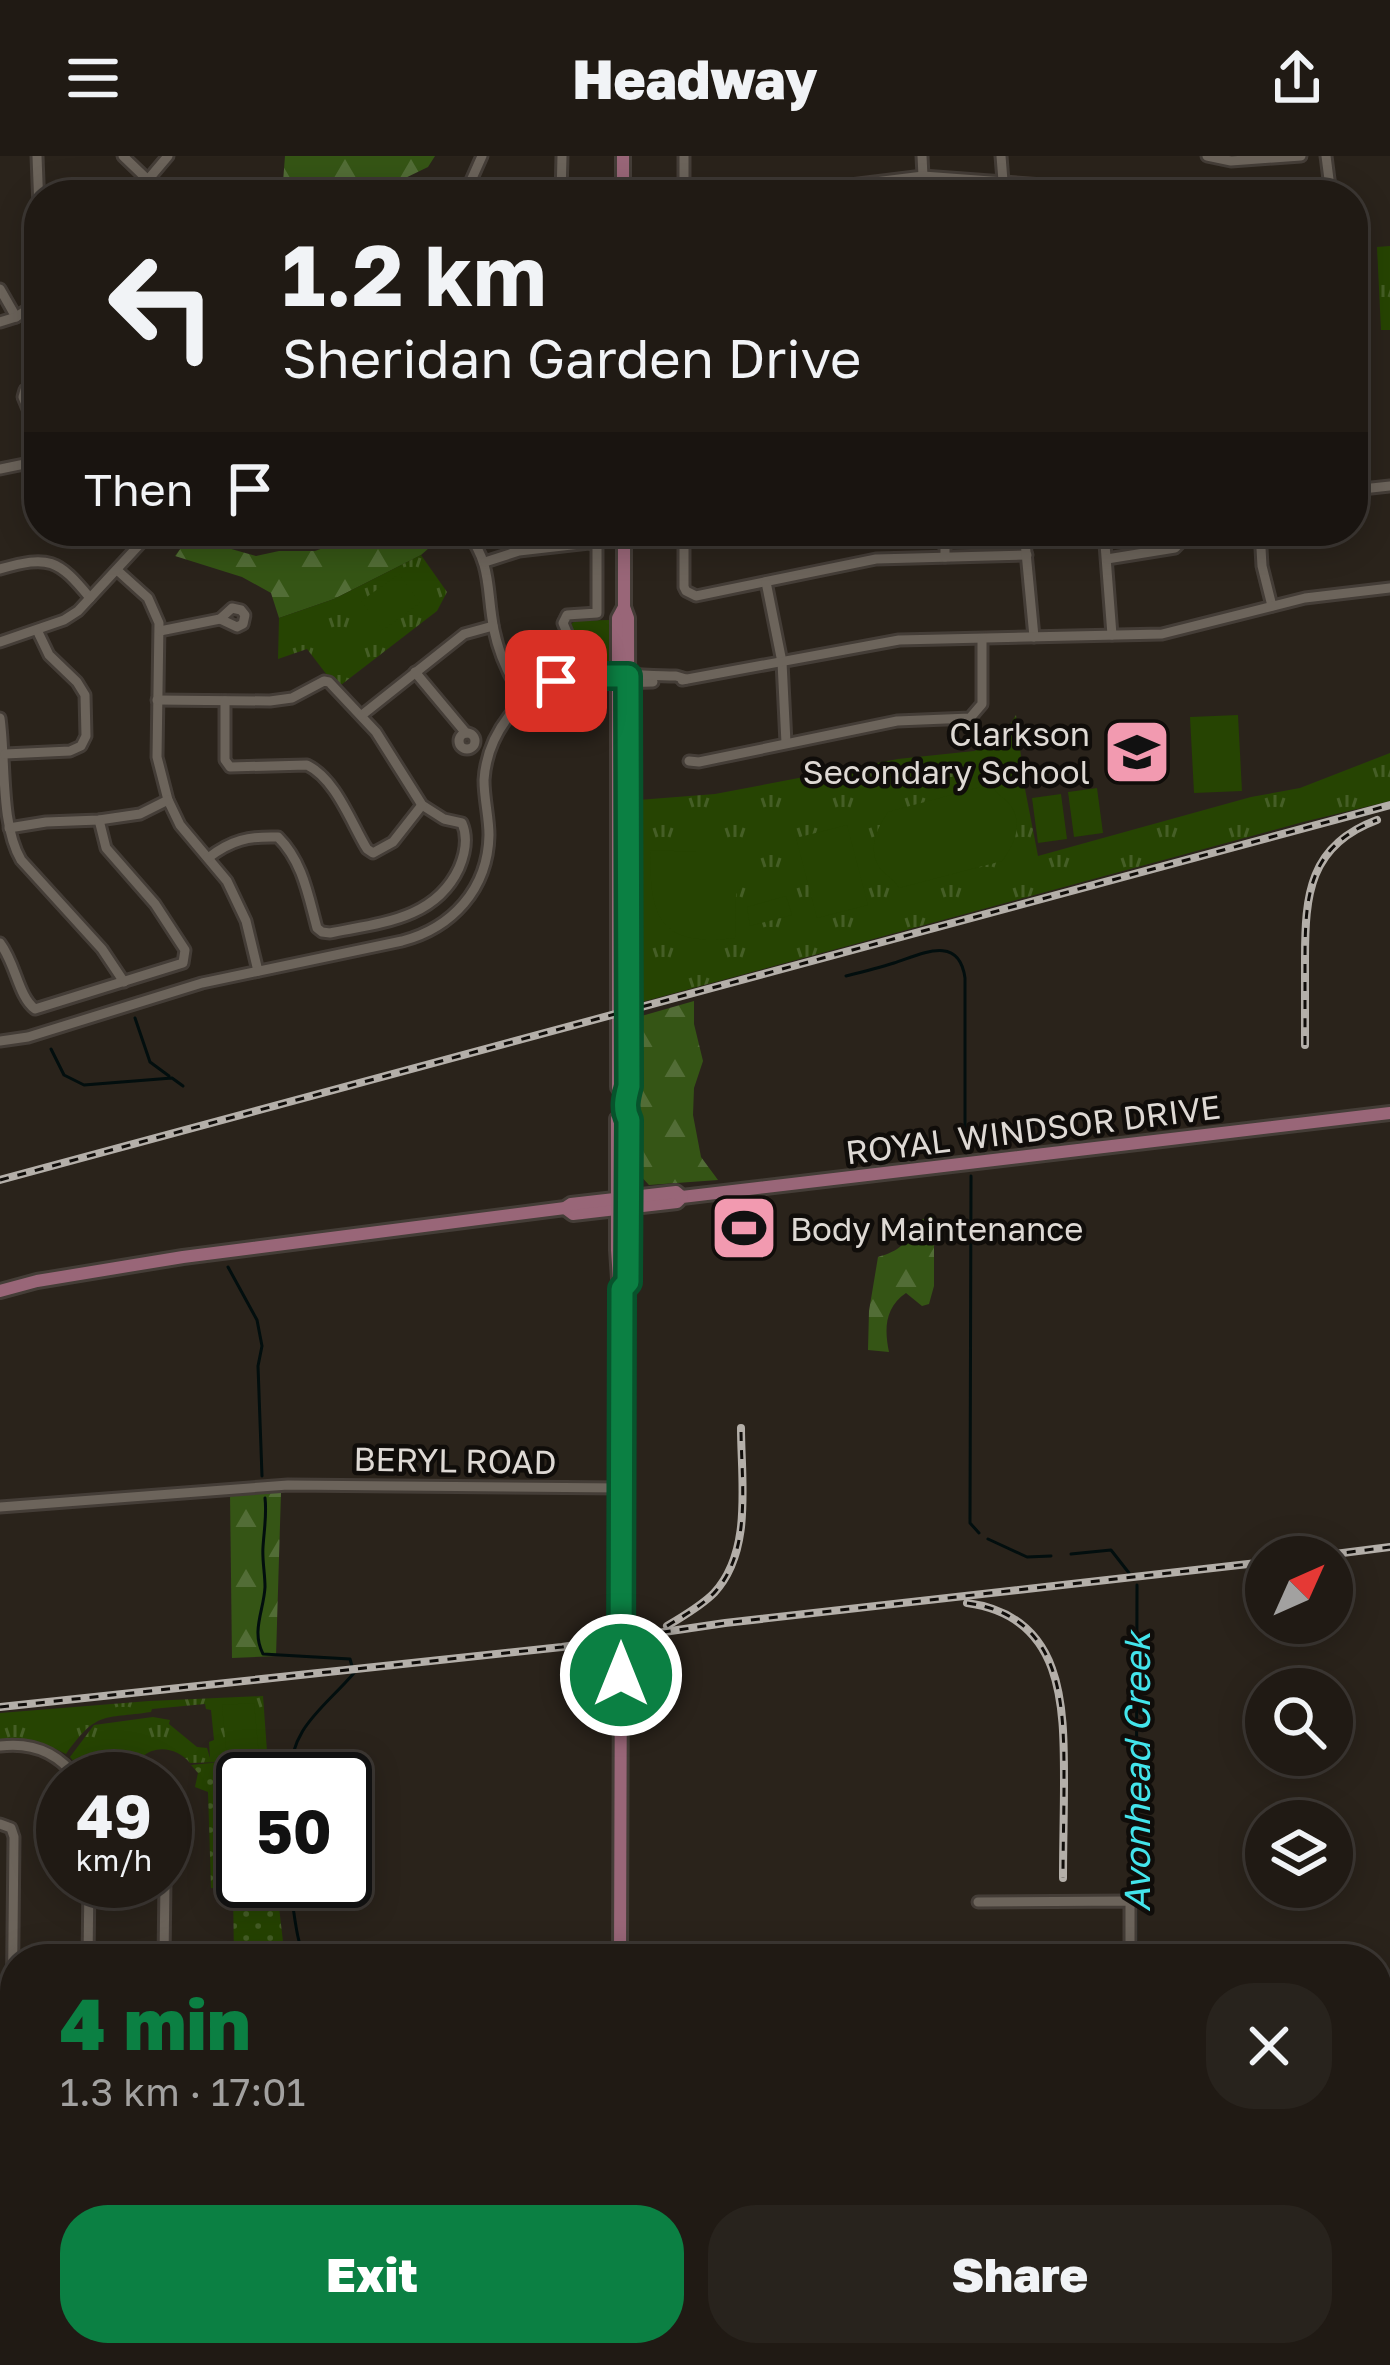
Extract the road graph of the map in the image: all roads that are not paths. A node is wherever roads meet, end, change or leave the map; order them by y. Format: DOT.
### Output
graph roads {
  1 [pos="123,156"];
  2 [pos="168,156"];
  3 [pos="922,156"];
  4 [pos="1207,156"];
  5 [pos="1301,156"];
  6 [pos="1248,159"];
  7 [pos="923,176"];
  8 [pos="148,180"];
  9 [pos="891,180"];
  10 [pos="988,180"];
  11 [pos="0,290"];
  12 [pos="24,312"];
  13 [pos="16,317"];
  14 [pos="0,322"];
  15 [pos="139,546"];
  16 [pos="475,546"];
  17 [pos="563,546"];
  18 [pos="597,546"];
  19 [pos="624,546"];
  20 [pos="684,546"];
  21 [pos="945,546"];
  22 [pos="1026,546"];
  23 [pos="1106,546"];
  24 [pos="1179,546"];
  25 [pos="1261,546"];
  26 [pos="1027,555"];
  27 [pos="945,556"];
  28 [pos="1107,559"];
  29 [pos="485,562"];
  30 [pos="0,569"];
  31 [pos="117,570"];
  32 [pos="766,582"];
  33 [pos="1390,588"];
  34 [pos="91,598"];
  35 [pos="1271,606"];
  36 [pos="220,620"];
  37 [pos="493,626"];
  38 [pos="37,630"];
  39 [pos="160,631"];
  40 [pos="1112,634"];
  41 [pos="1034,637"];
  42 [pos="982,639"];
  43 [pos="0,642"];
  44 [pos="782,662"];
  45 [pos="415,672"];
  46 [pos="580,676"];
  47 [pos="623,679"];
  48 [pos="157,700"];
  49 [pos="524,700"];
  50 [pos="225,701"];
  51 [pos="362,715"];
  52 [pos="0,718"];
  53 [pos="466,733"];
  54 [pos="786,743"];
  55 [pos="5,754"];
  56 [pos="689,761"];
  57 [pos="168,800"];
  58 [pos="422,805"];
  59 [pos="99,820"];
  60 [pos="9,828"];
  61 [pos="208,858"];
  62 [pos="0,943"];
  63 [pos="258,971"];
  64 [pos="124,982"];
  65 [pos="0,1041"];
  66 [pos="1390,1113"];
  67 [pos="626,1114"];
  68 [pos="629,1147"];
  69 [pos="677,1195"];
  70 [pos="623,1203"];
  71 [pos="0,1291"];
  72 [pos="621,1488"];
  73 [pos="0,1507"];
  74 [pos="0,1746"];
  75 [pos="45,1752"];
  76 [pos="0,1824"];
  77 [pos="979,1902"];
  78 [pos="89,1908"];
  79 [pos="165,1908"];
  80 [pos="13,1944"];
  81 [pos="88,1944"];
  82 [pos="164,1944"];
  83 [pos="620,1944"];
  84 [pos="1130,1944"];
  1 -- 8 [label="street"];
  2 -- 8 [label="street"];
  3 -- 7 [label="street"];
  4 -- 6 [label="street"];
  5 -- 6 [label="street"];
  7 -- 9 [label="street"];
  7 -- 10 [label="street"];
  11 -- 13 [label="street"];
  12 -- 13 [label="street"];
  13 -- 14 [label="street"];
  15 -- 31 [label="street"];
  16 -- 29 [label="street"];
  17 -- 29 [label="street"];
  18 -- 46 [label="street"];
  19 -- 47 [label="main road"];
  20 -- 32 [label="street"];
  21 -- 27 [label="street"];
  22 -- 26 [label="street"];
  23 -- 28 [label="street"];
  24 -- 28 [label="street"];
  25 -- 35 [label="street"];
  26 -- 27 [label="street"];
  26 -- 41 [label="street"];
  27 -- 32 [label="street"];
  28 -- 40 [label="street"];
  29 -- 37 [label="street"];
  30 -- 34 [label="street"];
  31 -- 34 [label="street"];
  31 -- 39 [label="street"];
  32 -- 44 [label="street"];
  33 -- 35 [label="street"];
  34 -- 38 [label="street"];
  35 -- 40 [label="street"];
  36 -- 39 [label="street"];
  37 -- 45 [label="street"];
  37 -- 49 [label="street"];
  38 -- 43 [label="street"];
  38 -- 55 [label="street"];
  39 -- 48 [label="street"];
  40 -- 41 [label="street"];
  41 -- 42 [label="street"];
  42 -- 44 [label="street"];
  42 -- 54 [label="street"];
  44 -- 47 [label="street"];
  44 -- 54 [label="street"];
  45 -- 51 [label="street"];
  45 -- 53 [label="street"];
  46 -- 47 [label="street"];
  46 -- 49 [label="street"];
  47 -- 49 [label="street"];
  47 -- 67 [label="main road"];
  48 -- 50 [label="street"];
  48 -- 57 [label="street"];
  49 -- 63 [label="street"];
  50 -- 51 [label="street"];
  50 -- 58 [label="street"];
  51 -- 58 [label="street"];
  52 -- 55 [label="street"];
  54 -- 56 [label="street"];
  55 -- 60 [label="street"];
  57 -- 59 [label="street"];
  57 -- 61 [label="street"];
  58 -- 61 [label="street"];
  59 -- 60 [label="street"];
  59 -- 64 [label="street"];
  60 -- 64 [label="street"];
  61 -- 63 [label="street"];
  62 -- 64 [label="street"];
  63 -- 65 [label="street"];
  66 -- 69 [label="main road, ROYAL WINDSOR DRIVE"];
  67 -- 68 [label="main road"];
  67 -- 70 [label="main road"];
  68 -- 69 [label="main road"];
  68 -- 70 [label="main road"];
  69 -- 70 [label="main road, ROYAL WINDSOR DRIVE"];
  70 -- 71 [label="main road, ROYAL WINDSOR DRIVE"];
  70 -- 72 [label="main road"];
  72 -- 73 [label="street, BERYL ROAD"];
  72 -- 83 [label="main road"];
  74 -- 75 [label="street"];
  76 -- 80 [label="street"];
  77 -- 84 [label="street"];
  78 -- 81 [label="street"];
  79 -- 82 [label="street"];
}
